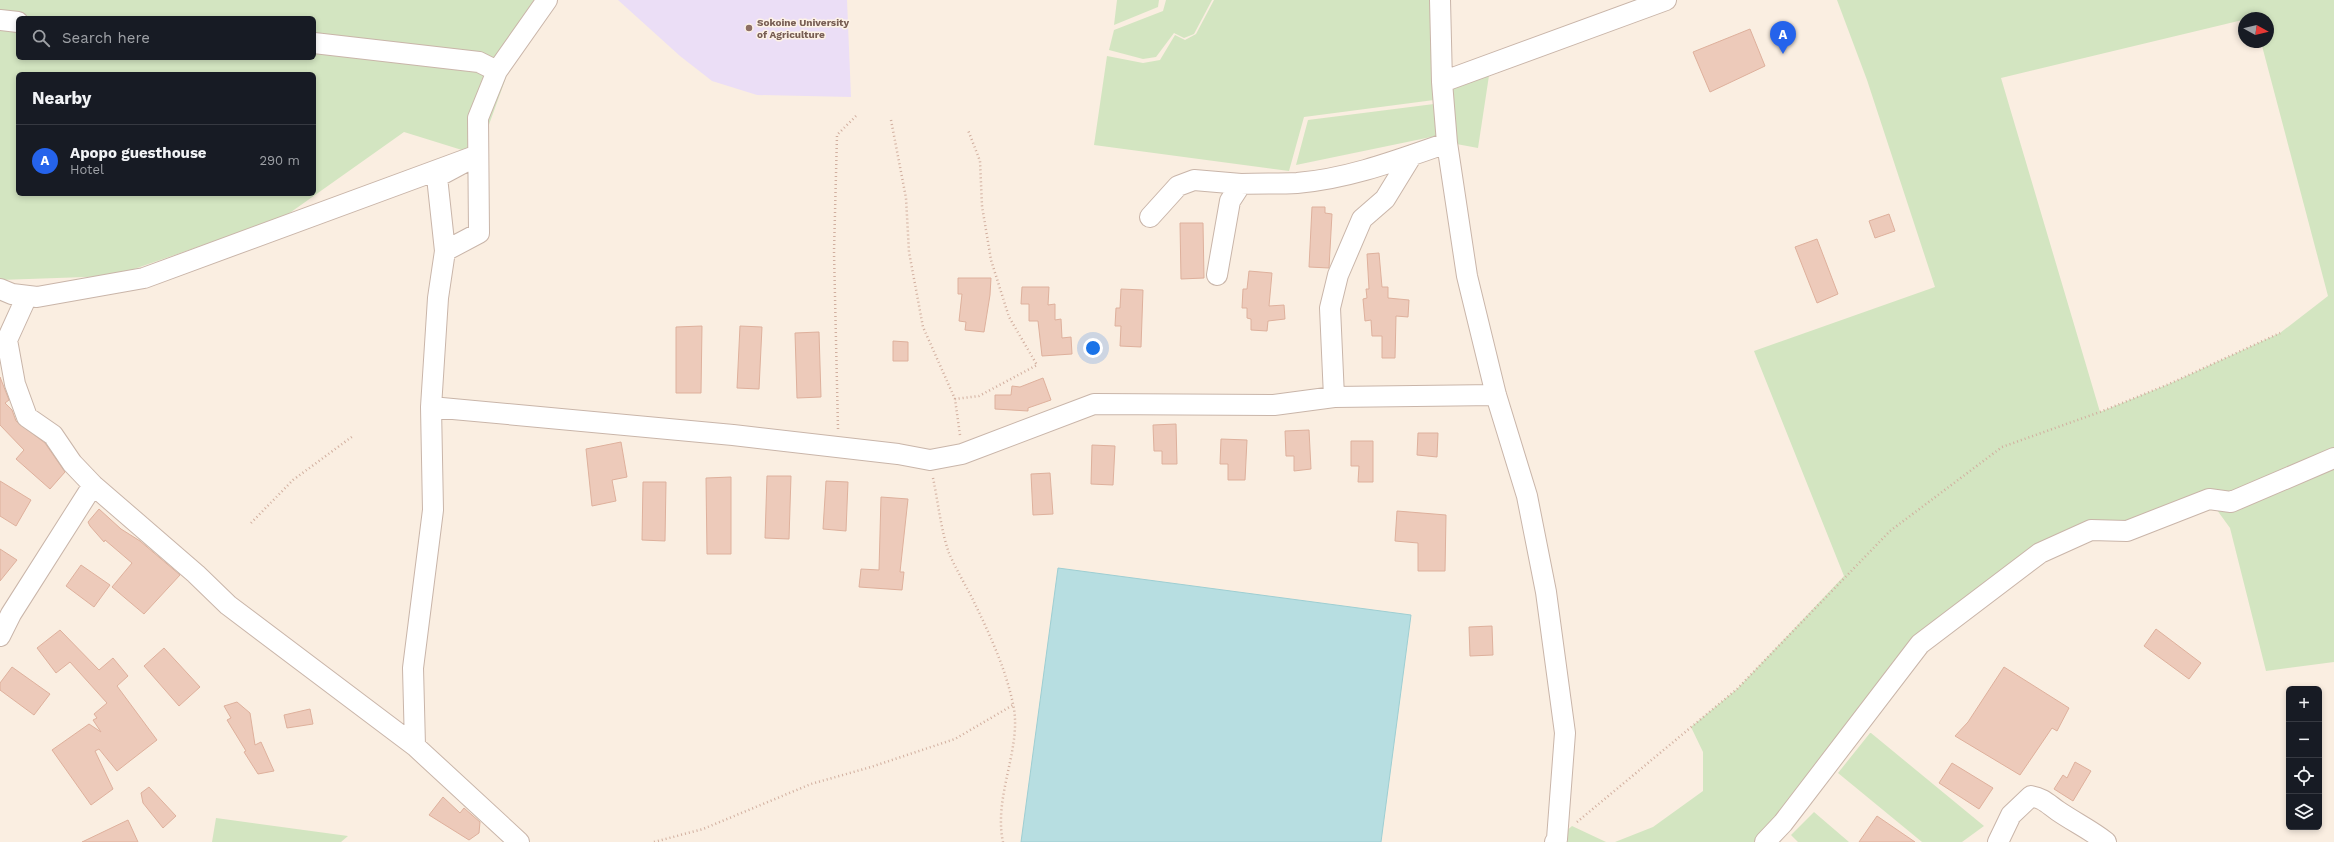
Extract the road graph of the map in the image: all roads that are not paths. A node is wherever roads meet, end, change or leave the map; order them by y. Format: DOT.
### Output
graph roads {
  1 [pos="547,0"];
  2 [pos="1440,0"];
  3 [pos="1666,0"];
  4 [pos="0,20"];
  5 [pos="16,22"];
  6 [pos="316,43"];
  7 [pos="497,71"];
  8 [pos="1442,82"];
  9 [pos="1447,143"];
  10 [pos="478,155"];
  11 [pos="1412,155"];
  12 [pos="1241,184"];
  13 [pos="1150,217"];
  14 [pos="445,251"];
  15 [pos="1217,275"];
  16 [pos="0,289"];
  17 [pos="32,296"];
  18 [pos="1496,395"];
  19 [pos="1334,398"];
  20 [pos="431,407"];
  21 [pos="2334,458"];
  22 [pos="93,485"];
  23 [pos="0,636"];
  24 [pos="415,746"];
  25 [pos="1556,841"];
  26 [pos="519,842"];
  27 [pos="1765,842"];
  28 [pos="1998,842"];
  29 [pos="2106,842"];
  1 -- 7 [label="street"];
  2 -- 8 [label="street"];
  3 -- 8 [label="street"];
  4 -- 5 [label="street"];
  6 -- 7 [label="street"];
  7 -- 10 [label="street"];
  8 -- 9 [label="street"];
  9 -- 11 [label="street"];
  9 -- 18 [label="street"];
  10 -- 14 [label="street"];
  10 -- 14 [label="street"];
  10 -- 17 [label="street"];
  11 -- 12 [label="street"];
  11 -- 19 [label="street"];
  12 -- 13 [label="street"];
  12 -- 15 [label="street"];
  14 -- 20 [label="street"];
  16 -- 17 [label="street"];
  17 -- 22 [label="street"];
  18 -- 19 [label="street"];
  18 -- 25 [label="street"];
  19 -- 20 [label="street"];
  20 -- 24 [label="street"];
  21 -- 27 [label="street"];
  22 -- 23 [label="street"];
  22 -- 24 [label="street"];
  24 -- 26 [label="street"];
  28 -- 29 [label="street"];
}
